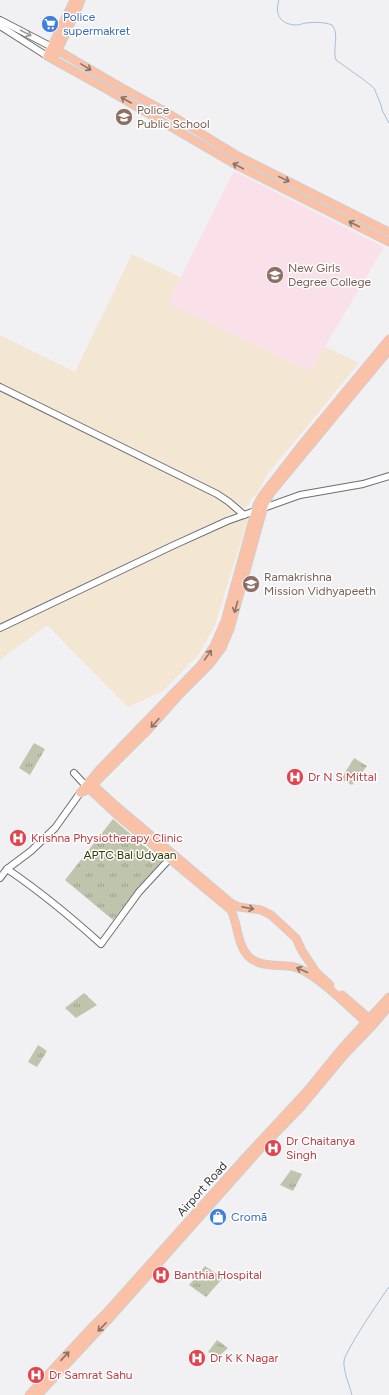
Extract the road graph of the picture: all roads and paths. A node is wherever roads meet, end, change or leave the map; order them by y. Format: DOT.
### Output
graph roads {
  1 [pos="74,0"];
  2 [pos="81,0"];
  3 [pos="0,20"];
  4 [pos="0,26"];
  5 [pos="55,48"];
  6 [pos="51,57"];
  7 [pos="389,232"];
  8 [pos="389,242"];
  9 [pos="389,339"];
  10 [pos="389,350"];
  11 [pos="0,387"];
  12 [pos="389,476"];
  13 [pos="264,506"];
  14 [pos="256,511"];
  15 [pos="244,515"];
  16 [pos="0,628"];
  17 [pos="76,774"];
  18 [pos="89,785"];
  19 [pos="80,793"];
  20 [pos="171,857"];
  21 [pos="7,869"];
  22 [pos="0,878"];
  23 [pos="389,997"];
  24 [pos="389,1006"];
  25 [pos="370,1023"];
  26 [pos="29,1395"];
  27 [pos="38,1395"];
  1 -- 5 [label="main road"];
  2 -- 5 [label="main road"];
  3 -- 5 [label="street, one-way"];
  4 -- 6 [label="street"];
  5 -- 6 [label="main road"];
  5 -- 7 [label="main road, one-way"];
  8 -- 6 [label="main road, one-way"];
  9 -- 14 [label="main road"];
  10 -- 13 [label="main road"];
  11 -- 15 [label="street"];
  12 -- 13 [label="street"];
  13 -- 14 [label="street"];
  13 -- 18 [label="main road, one-way"];
  14 -- 15 [label="street"];
  18 -- 14 [label="main road, one-way"];
  15 -- 16 [label="street"];
  17 -- 18 [label="street"];
  18 -- 19 [label="main road"];
  18 -- 20 [label="main road"];
  19 -- 21 [label="street"];
  20 -- 21 [label="street"];
  20 -- 25 [label="main road, one-way"];
  25 -- 20 [label="main road, one-way"];
  21 -- 22 [label="street"];
  23 -- 25 [label="main road, Airport Road"];
  24 -- 25 [label="main road, Airport Road"];
  26 -- 25 [label="main road, Airport Road, one-way"];
  25 -- 27 [label="main road, Airport Road, one-way"];
}
